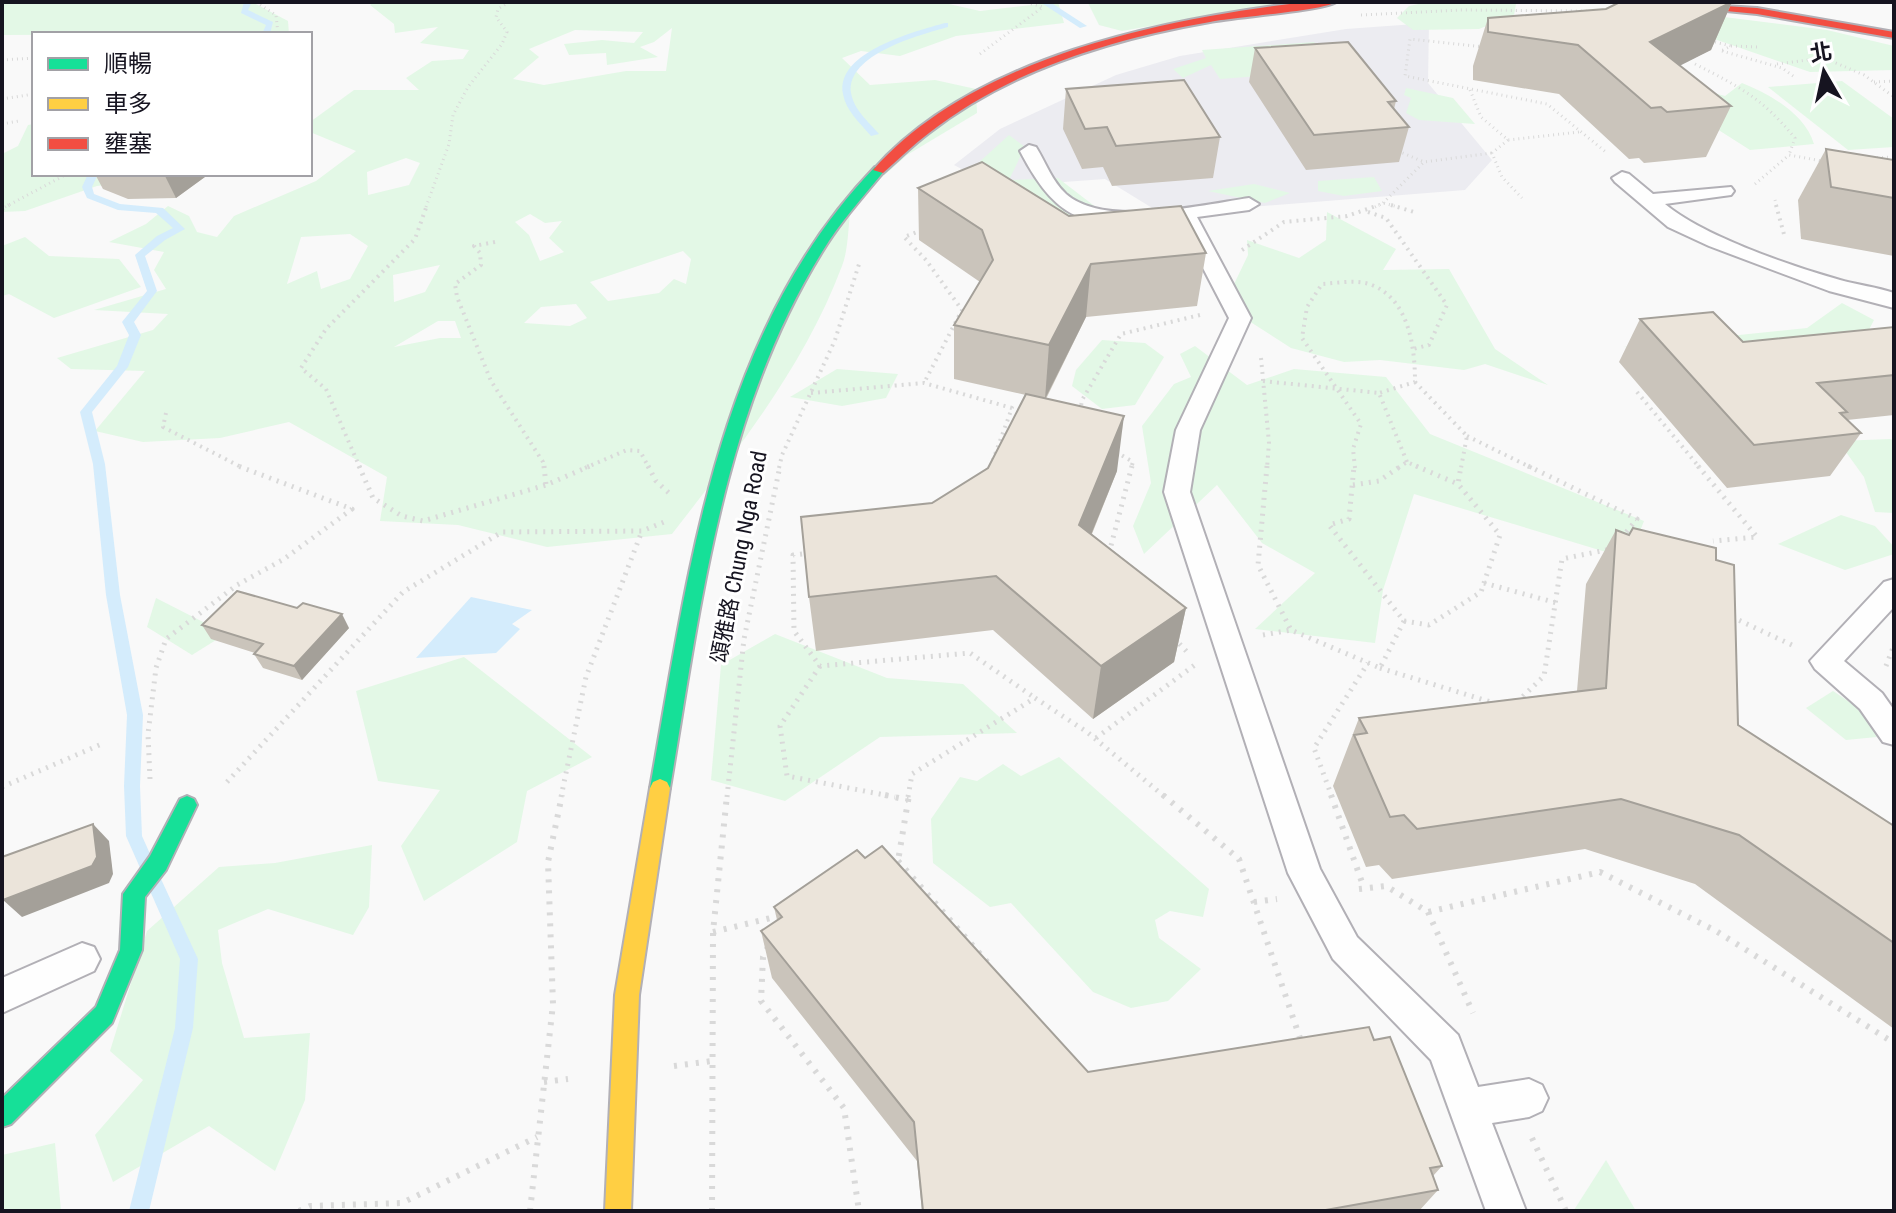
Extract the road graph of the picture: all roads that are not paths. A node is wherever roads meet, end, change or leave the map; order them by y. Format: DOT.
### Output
graph roads {
  1 [pos="1331,2"];
  2 [pos="1665,2"];
  3 [pos="1894,35"];
  4 [pos="1029,151"];
  5 [pos="1618,168"];
  6 [pos="1724,191"];
  7 [pos="1646,201"];
  8 [pos="1249,204"];
  9 [pos="1185,213"];
  10 [pos="1894,301"];
  11 [pos="1894,589"];
  12 [pos="1894,733"];
  13 [pos="187,805"];
  14 [pos="82,959"];
  15 [pos="2,996"];
  16 [pos="1529,1098"];
  17 [pos="1467,1108"];
  18 [pos="2,1115"];
  19 [pos="618,1211"];
  20 [pos="1506,1211"];
  1 -- 19 [label="street, 頌雅路 Chung Nga Road"];
  2 -- 3 [label="street"];
  4 -- 9 [label="lane"];
  5 -- 7 [label="lane"];
  6 -- 7 [label="lane"];
  7 -- 10 [label="lane"];
  8 -- 9 [label="lane"];
  9 -- 17 [label="lane"];
  11 -- 12 [label="lane"];
  13 -- 18 [label="street"];
  14 -- 15 [label="lane"];
  16 -- 17 [label="lane"];
  17 -- 20 [label="lane"];
}
